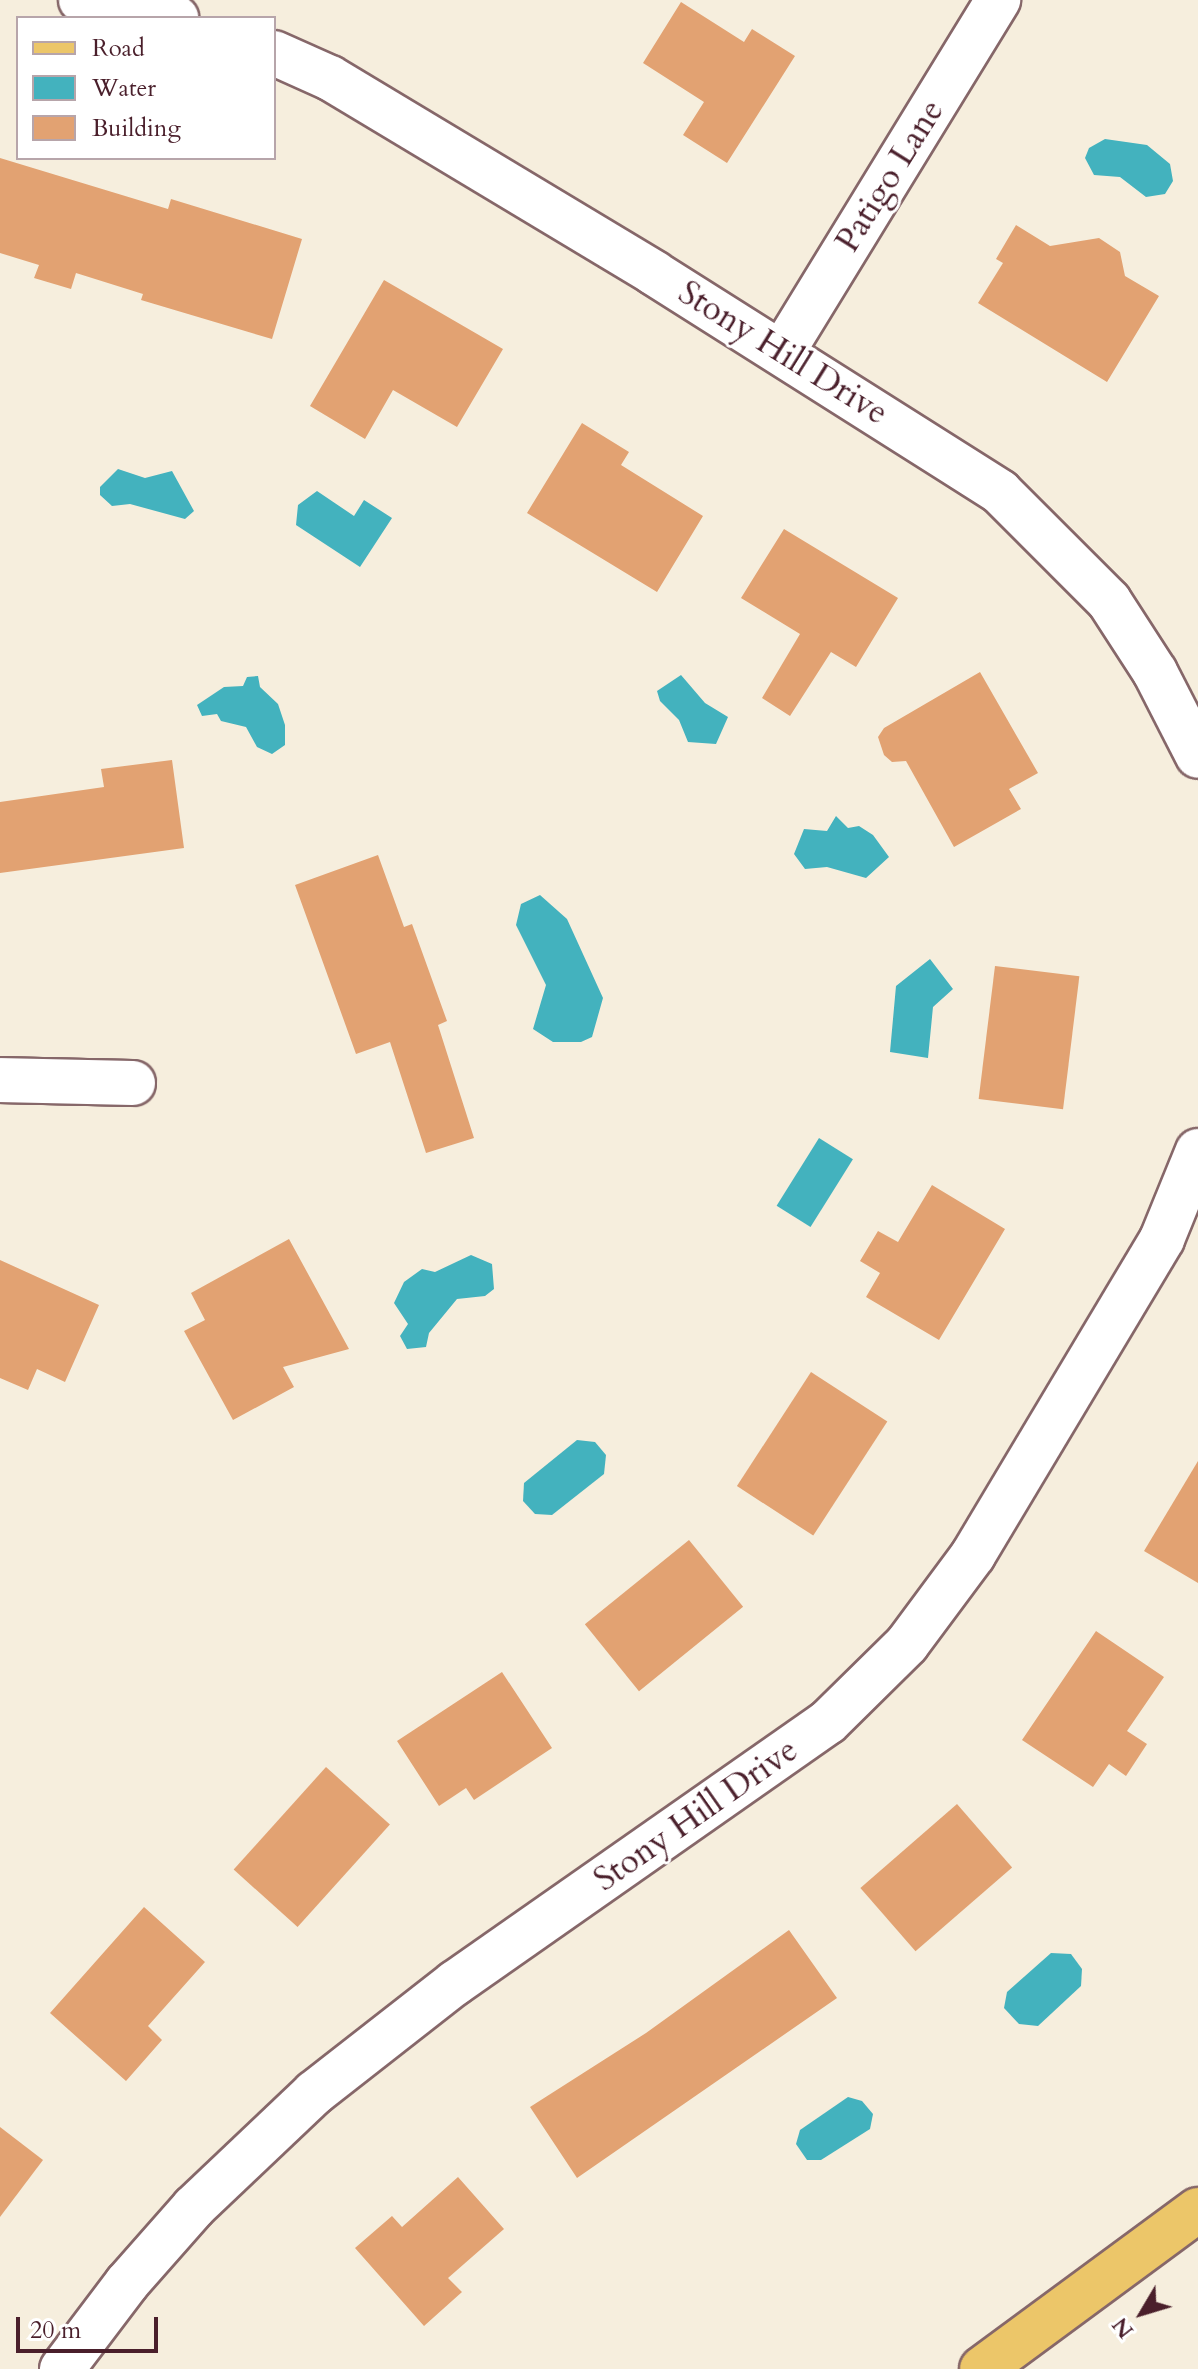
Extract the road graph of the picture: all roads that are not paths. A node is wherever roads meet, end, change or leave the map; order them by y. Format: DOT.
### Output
graph roads {
  1 [pos="81,0"];
  2 [pos="998,0"];
  3 [pos="165,16"];
  4 [pos="276,54"];
  5 [pos="783,351"];
  6 [pos="1198,756"];
  7 [pos="0,1080"];
  8 [pos="133,1083"];
  9 [pos="1198,1151"];
  10 [pos="1198,2210"];
  11 [pos="62,2369"];
  12 [pos="982,2369"];
  1 -- 3 [label="street"];
  2 -- 5 [label="street, Patigo Lane"];
  4 -- 5 [label="street, Stony Hill Drive"];
  5 -- 6 [label="street, Stony Hill Drive"];
  7 -- 8 [label="street"];
  9 -- 11 [label="street, Stony Hill Drive"];
  10 -- 12 [label="main road"];
}
